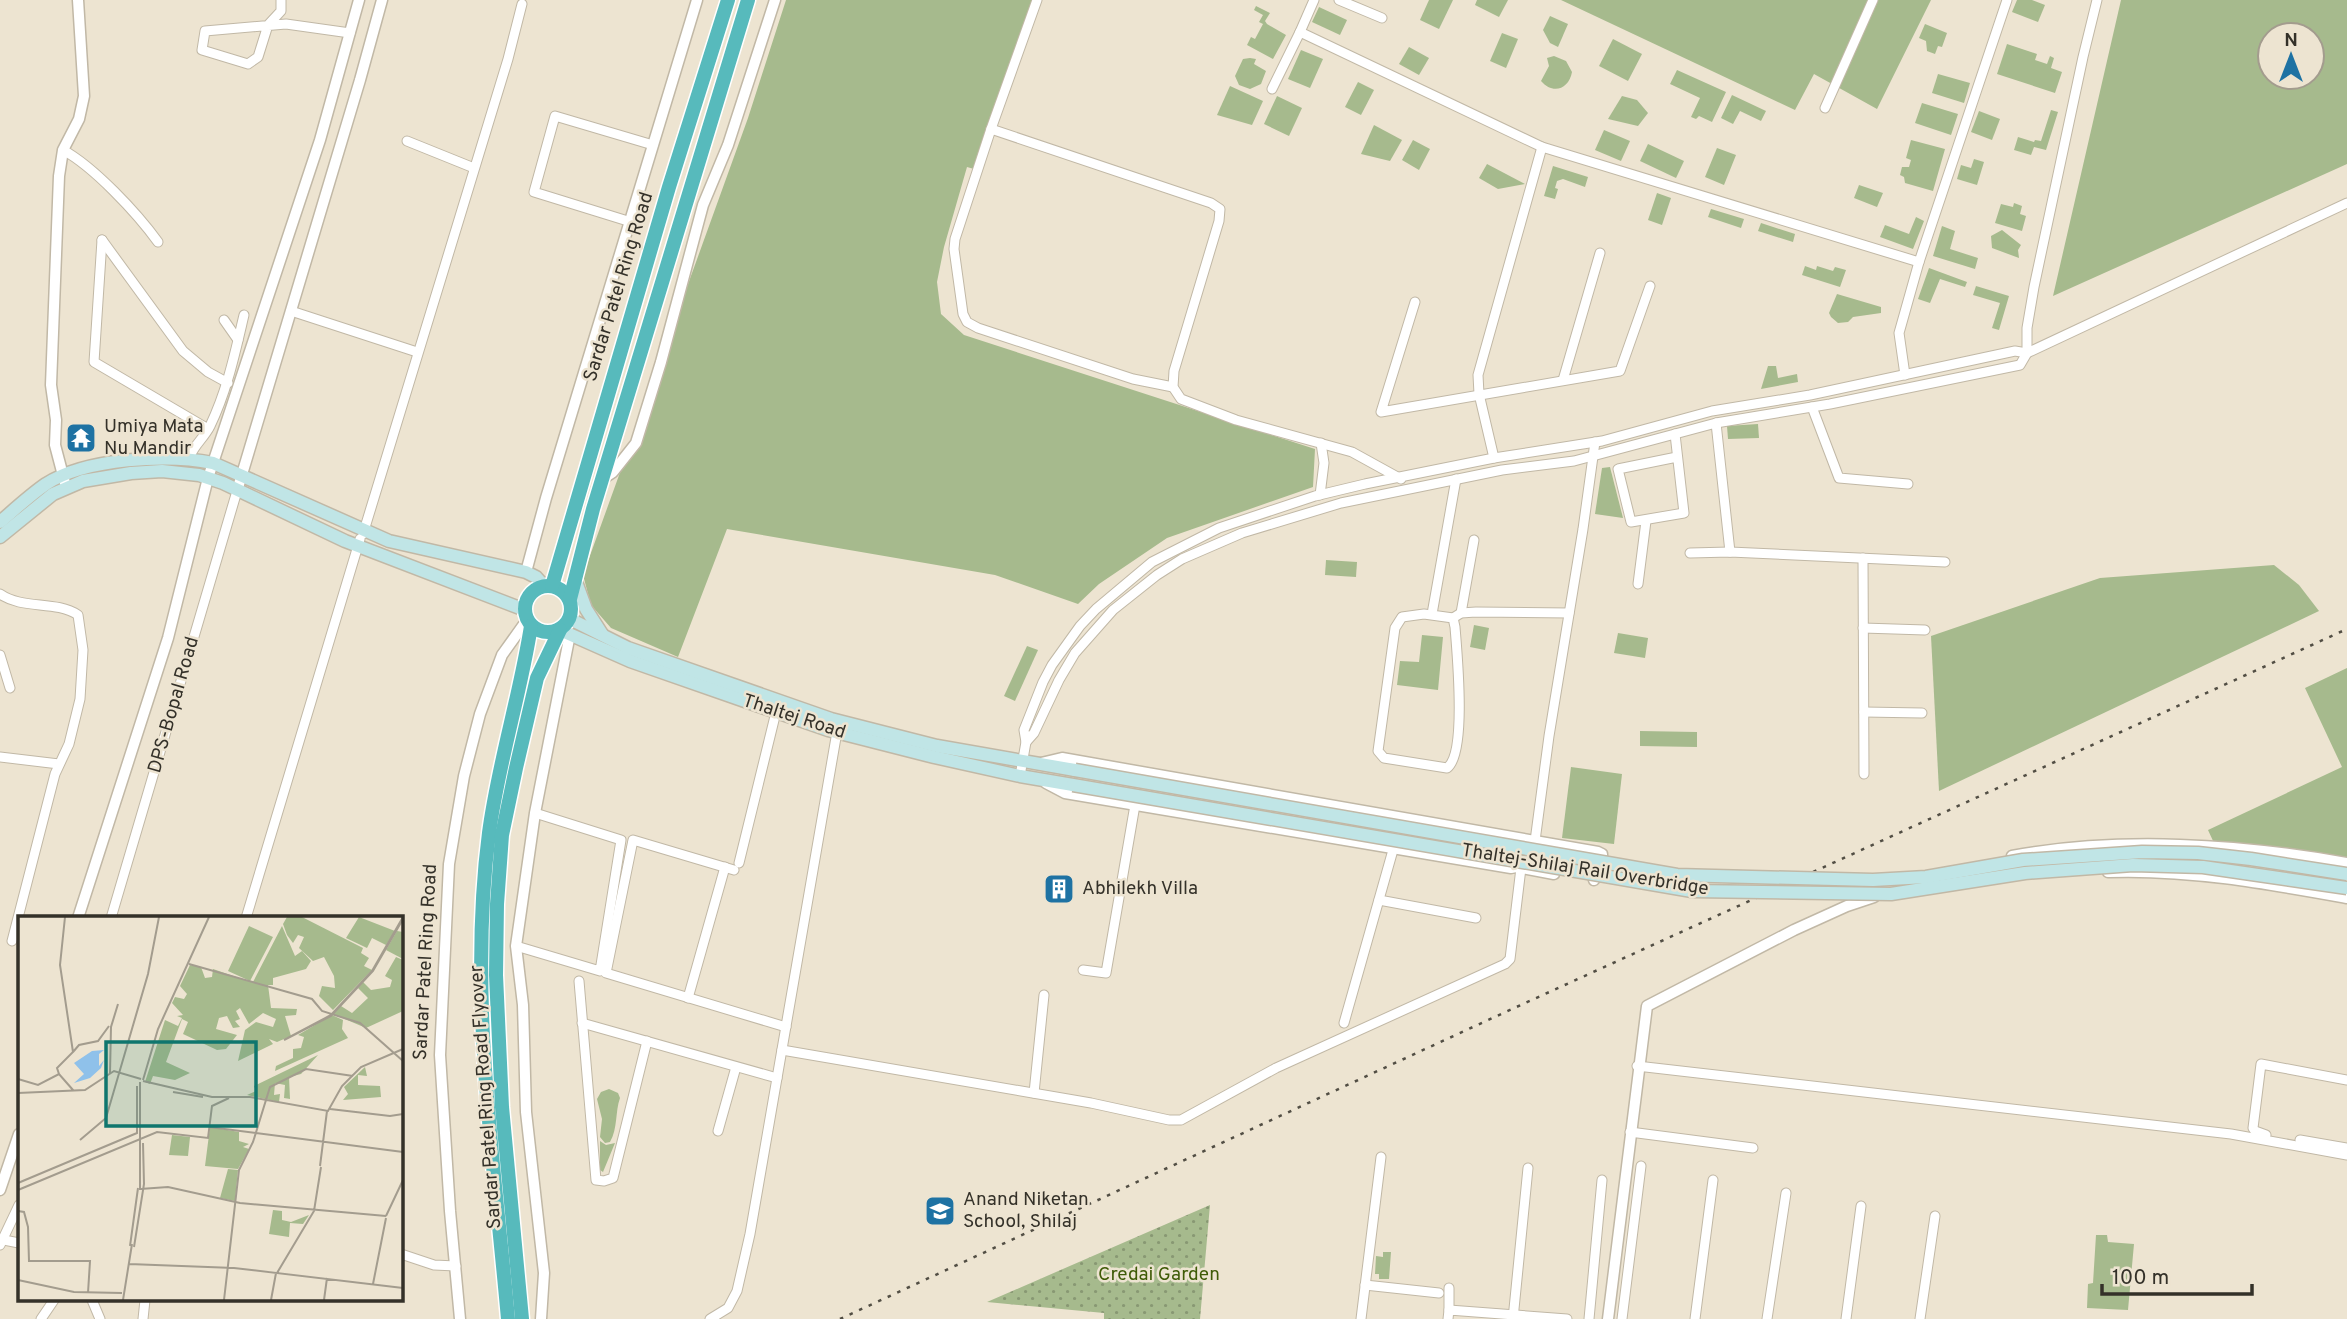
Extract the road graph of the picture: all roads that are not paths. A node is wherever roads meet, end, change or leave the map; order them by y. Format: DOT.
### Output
graph roads {
  1 [pos="78,0"];
  2 [pos="281,0"];
  3 [pos="359,0"];
  4 [pos="382,0"];
  5 [pos="697,0"];
  6 [pos="728,0"];
  7 [pos="748,0"];
  8 [pos="775,0"];
  9 [pos="1037,0"];
  10 [pos="1314,0"];
  11 [pos="1339,0"];
  12 [pos="1873,0"];
  13 [pos="2007,0"];
  14 [pos="2097,0"];
  15 [pos="522,4"];
  16 [pos="1382,18"];
  17 [pos="268,25"];
  18 [pos="1300,32"];
  19 [pos="350,33"];
  20 [pos="1272,89"];
  21 [pos="1825,108"];
  22 [pos="991,129"];
  23 [pos="407,141"];
  24 [pos="653,145"];
  25 [pos="1542,147"];
  26 [pos="63,150"];
  27 [pos="474,168"];
  28 [pos="2347,203"];
  29 [pos="631,222"];
  30 [pos="158,242"];
  31 [pos="1600,253"];
  32 [pos="1919,262"];
  33 [pos="1650,286"];
  34 [pos="1415,302"];
  35 [pos="291,310"];
  36 [pos="244,315"];
  37 [pos="224,320"];
  38 [pos="238,340"];
  39 [pos="417,352"];
  40 [pos="2027,353"];
  41 [pos="1905,375"];
  42 [pos="1563,380"];
  43 [pos="228,383"];
  44 [pos="1173,387"];
  45 [pos="1479,394"];
  46 [pos="1812,407"];
  47 [pos="1716,423"];
  48 [pos="208,429"];
  49 [pos="1675,434"];
  50 [pos="1595,442"];
  51 [pos="1321,443"];
  52 [pos="1594,456"];
  53 [pos="1677,457"];
  54 [pos="189,458"];
  55 [pos="1494,458"];
  56 [pos="213,463"];
  57 [pos="242,476"];
  58 [pos="1400,477"];
  59 [pos="208,478"];
  60 [pos="1456,479"];
  61 [pos="601,480"];
  62 [pos="64,482"];
  63 [pos="1908,484"];
  64 [pos="1404,490"];
  65 [pos="237,491"];
  66 [pos="1320,495"];
  67 [pos="1646,521"];
  68 [pos="0,522"];
  69 [pos="0,537"];
  70 [pos="361,537"];
  71 [pos="1474,540"];
  72 [pos="1730,552"];
  73 [pos="1690,553"];
  74 [pos="1863,558"];
  75 [pos="1945,562"];
  76 [pos="526,572"];
  77 [pos="575,575"];
  78 [pos="1638,583"];
  79 [pos="548,586"];
  80 [pos="0,594"];
  81 [pos="569,599"];
  82 [pos="1569,613"];
  83 [pos="1432,614"];
  84 [pos="1457,616"];
  85 [pos="528,619"];
  86 [pos="570,619"];
  87 [pos="1863,628"];
  88 [pos="1925,630"];
  89 [pos="565,632"];
  90 [pos="603,635"];
  91 [pos="0,655"];
  92 [pos="10,688"];
  93 [pos="776,712"];
  94 [pos="1864,712"];
  95 [pos="1922,713"];
  96 [pos="519,726"];
  97 [pos="838,727"];
  98 [pos="1026,742"];
  99 [pos="0,757"];
  100 [pos="1022,761"];
  101 [pos="60,764"];
  102 [pos="1038,764"];
  103 [pos="1864,774"];
  104 [pos="1020,776"];
  105 [pos="1036,779"];
  106 [pos="1135,805"];
  107 [pos="535,813"];
  108 [pos="1516,837"];
  109 [pos="1535,841"];
  110 [pos="1394,850"];
  111 [pos="2347,863"];
  112 [pos="733,867"];
  113 [pos="1519,868"];
  114 [pos="2347,874"];
  115 [pos="2347,888"];
  116 [pos="1891,892"];
  117 [pos="2347,898"];
  118 [pos="1379,900"];
  119 [pos="19,916"];
  120 [pos="79,916"];
  121 [pos="112,916"];
  122 [pos="247,916"];
  123 [pos="1476,918"];
  124 [pos="18,919"];
  125 [pos="12,941"];
  126 [pos="516,946"];
  127 [pos="1083,970"];
  128 [pos="579,981"];
  129 [pos="1044,995"];
  130 [pos="688,998"];
  131 [pos="582,1023"];
  132 [pos="1344,1023"];
  133 [pos="786,1027"];
  134 [pos="647,1041"];
  135 [pos="782,1050"];
  136 [pos="736,1066"];
  137 [pos="1637,1066"];
  138 [pos="777,1078"];
  139 [pos="2347,1080"];
  140 [pos="1034,1093"];
  141 [pos="718,1132"];
  142 [pos="1630,1132"];
  143 [pos="18,1137"];
  144 [pos="1753,1148"];
  145 [pos="2347,1148"];
  146 [pos="2347,1155"];
  147 [pos="1381,1157"];
  148 [pos="1642,1167"];
  149 [pos="1528,1168"];
  150 [pos="1602,1180"];
  151 [pos="1713,1180"];
  152 [pos="0,1189"];
  153 [pos="1786,1193"];
  154 [pos="1861,1206"];
  155 [pos="18,1207"];
  156 [pos="1935,1216"];
  157 [pos="18,1231"];
  158 [pos="3,1240"];
  159 [pos="402,1254"];
  160 [pos="456,1266"];
  161 [pos="1364,1284"];
  162 [pos="1449,1288"];
  163 [pos="1439,1293"];
  164 [pos="53,1302"];
  165 [pos="93,1302"];
  166 [pos="1449,1315"];
  167 [pos="1514,1317"];
  168 [pos="41,1319"];
  169 [pos="100,1319"];
  170 [pos="460,1319"];
  171 [pos="508,1319"];
  172 [pos="522,1319"];
  173 [pos="541,1319"];
  174 [pos="710,1319"];
  175 [pos="1361,1319"];
  176 [pos="1567,1319"];
  177 [pos="1589,1319"];
  178 [pos="1608,1319"];
  179 [pos="1622,1319"];
  180 [pos="1695,1319"];
  181 [pos="1767,1319"];
  182 [pos="1846,1319"];
  183 [pos="1920,1319"];
  1 -- 26 [label="street"];
  2 -- 17 [label="street"];
  3 -- 19 [label="street"];
  4 -- 35 [label="street"];
  5 -- 24 [label="street, Sardar Patel Ring Road"];
  6 -- 79 [label="highway, Sardar Patel Ring Road"];
  7 -- 61 [label="highway, Sardar Patel Ring Road"];
  8 -- 61 [label="street"];
  9 -- 22 [label="street"];
  10 -- 18 [label="street"];
  11 -- 16 [label="street"];
  12 -- 21 [label="street"];
  13 -- 32 [label="street"];
  14 -- 40 [label="street"];
  15 -- 27 [label="street"];
  17 -- 17 [label="street"];
  17 -- 19 [label="street"];
  18 -- 20 [label="street"];
  18 -- 25 [label="street"];
  19 -- 56 [label="street"];
  22 -- 44 [label="street"];
  22 -- 44 [label="street"];
  23 -- 27 [label="street"];
  24 -- 29 [label="street, Sardar Patel Ring Road"];
  24 -- 29 [label="street"];
  25 -- 32 [label="street"];
  25 -- 45 [label="street"];
  26 -- 30 [label="street"];
  26 -- 62 [label="street"];
  27 -- 39 [label="street"];
  28 -- 40 [label="street"];
  29 -- 76 [label="street, Sardar Patel Ring Road"];
  31 -- 42 [label="street"];
  32 -- 41 [label="street"];
  33 -- 42 [label="street"];
  34 -- 45 [label="street"];
  35 -- 39 [label="street"];
  35 -- 57 [label="street"];
  36 -- 38 [label="street"];
  37 -- 38 [label="street"];
  38 -- 43 [label="street"];
  39 -- 70 [label="street"];
  40 -- 41 [label="street"];
  40 -- 46 [label="street"];
  41 -- 50 [label="street"];
  42 -- 45 [label="street"];
  43 -- 48 [label="street"];
  43 -- 48 [label="street"];
  44 -- 51 [label="street"];
  45 -- 55 [label="street"];
  46 -- 47 [label="street"];
  46 -- 63 [label="street"];
  47 -- 49 [label="street"];
  47 -- 72 [label="street"];
  48 -- 54 [label="street"];
  49 -- 52 [label="street"];
  49 -- 53 [label="street"];
  50 -- 52 [label="street"];
  50 -- 55 [label="street"];
  51 -- 58 [label="street"];
  51 -- 66 [label="street"];
  52 -- 60 [label="street"];
  52 -- 82 [label="street"];
  53 -- 67 [label="street"];
  53 -- 67 [label="street"];
  54 -- 56 [label="main road"];
  54 -- 62 [label="main road"];
  55 -- 58 [label="street"];
  56 -- 57 [label="main road"];
  56 -- 59 [label="street"];
  57 -- 65 [label="street"];
  57 -- 70 [label="main road"];
  58 -- 64 [label="street"];
  58 -- 66 [label="street"];
  59 -- 62 [label="main road"];
  59 -- 65 [label="main road"];
  59 -- 120 [label="street"];
  60 -- 64 [label="street"];
  60 -- 83 [label="street"];
  61 -- 77 [label="highway, Sardar Patel Ring Road"];
  62 -- 68 [label="main road"];
  62 -- 69 [label="main road"];
  64 -- 98 [label="street"];
  65 -- 70 [label="main road"];
  65 -- 121 [label="street, DPS-Bopal Road"];
  66 -- 98 [label="street"];
  67 -- 78 [label="street"];
  70 -- 76 [label="main road"];
  70 -- 85 [label="main road"];
  70 -- 122 [label="street"];
  71 -- 84 [label="street"];
  72 -- 73 [label="street"];
  72 -- 74 [label="street"];
  74 -- 75 [label="street"];
  74 -- 87 [label="street"];
  76 -- 79 [label="main road"];
  77 -- 81 [label="highway, Sardar Patel Ring Road"];
  77 -- 90 [label="main road"];
  79 -- 81 [label="highway"];
  79 -- 85 [label="highway"];
  80 -- 101 [label="street"];
  81 -- 86 [label="highway"];
  82 -- 84 [label="street"];
  82 -- 109 [label="street"];
  83 -- 84 [label="street"];
  83 -- 84 [label="street"];
  85 -- 89 [label="highway"];
  85 -- 96 [label="highway, Sardar Patel Ring Road Flyover"];
  85 -- 160 [label="street, Sardar Patel Ring Road"];
  86 -- 89 [label="highway"];
  86 -- 90 [label="main road"];
  87 -- 88 [label="street"];
  87 -- 94 [label="street"];
  89 -- 93 [label="main road, Thaltej Road"];
  89 -- 96 [label="highway, Sardar Patel Ring Road Flyover"];
  89 -- 107 [label="street"];
  90 -- 97 [label="main road"];
  91 -- 92 [label="street"];
  93 -- 97 [label="main road, Thaltej Road"];
  93 -- 112 [label="street"];
  94 -- 95 [label="street"];
  94 -- 103 [label="street"];
  96 -- 171 [label="highway, Sardar Patel Ring Road Flyover"];
  96 -- 172 [label="highway, Sardar Patel Ring Road Flyover"];
  97 -- 100 [label="main road, Thaltej-Shilaj Rail Overbridge"];
  97 -- 104 [label="main road, Thaltej Road"];
  97 -- 133 [label="street"];
  98 -- 100 [label="street"];
  99 -- 101 [label="street"];
  100 -- 102 [label="main road, Thaltej-Shilaj Rail Overbridge"];
  100 -- 104 [label="street"];
  101 -- 119 [label="street"];
  102 -- 108 [label="street"];
  102 -- 114 [label="main road, Thaltej-Shilaj Rail Overbridge, bridge"];
  104 -- 105 [label="main road, Thaltej Road"];
  105 -- 106 [label="street"];
  105 -- 115 [label="main road, Thaltej-Shilaj Rail Overbridge, bridge"];
  106 -- 110 [label="street"];
  106 -- 127 [label="street"];
  107 -- 126 [label="street"];
  107 -- 126 [label="street"];
  108 -- 109 [label="street"];
  108 -- 113 [label="street"];
  109 -- 113 [label="street"];
  110 -- 113 [label="street"];
  110 -- 118 [label="street"];
  111 -- 116 [label="street"];
  112 -- 130 [label="street"];
  112 -- 130 [label="street"];
  113 -- 140 [label="street"];
  116 -- 117 [label="street"];
  116 -- 137 [label="street"];
  118 -- 123 [label="street"];
  118 -- 132 [label="street"];
  124 -- 125 [label="street"];
  126 -- 173 [label="street"];
  128 -- 131 [label="street"];
  129 -- 140 [label="street"];
  130 -- 133 [label="street"];
  131 -- 134 [label="street"];
  131 -- 134 [label="street"];
  133 -- 135 [label="street"];
  134 -- 136 [label="street"];
  135 -- 138 [label="street"];
  135 -- 140 [label="street"];
  136 -- 138 [label="street"];
  136 -- 141 [label="street"];
  137 -- 142 [label="street"];
  137 -- 146 [label="street"];
  138 -- 174 [label="street"];
  139 -- 145 [label="street"];
  142 -- 144 [label="street"];
  142 -- 178 [label="street"];
  143 -- 152 [label="street"];
  147 -- 161 [label="street"];
  148 -- 179 [label="street"];
  149 -- 167 [label="street"];
  150 -- 177 [label="street"];
  151 -- 180 [label="street"];
  153 -- 181 [label="street"];
  154 -- 182 [label="street"];
  155 -- 158 [label="street"];
  156 -- 183 [label="street"];
  157 -- 158 [label="street"];
  159 -- 160 [label="street"];
  160 -- 170 [label="street, Sardar Patel Ring Road"];
  161 -- 163 [label="street"];
  161 -- 175 [label="street"];
  162 -- 166 [label="street"];
  164 -- 168 [label="street"];
  165 -- 169 [label="street"];
  166 -- 167 [label="street"];
  167 -- 176 [label="street"];
}
